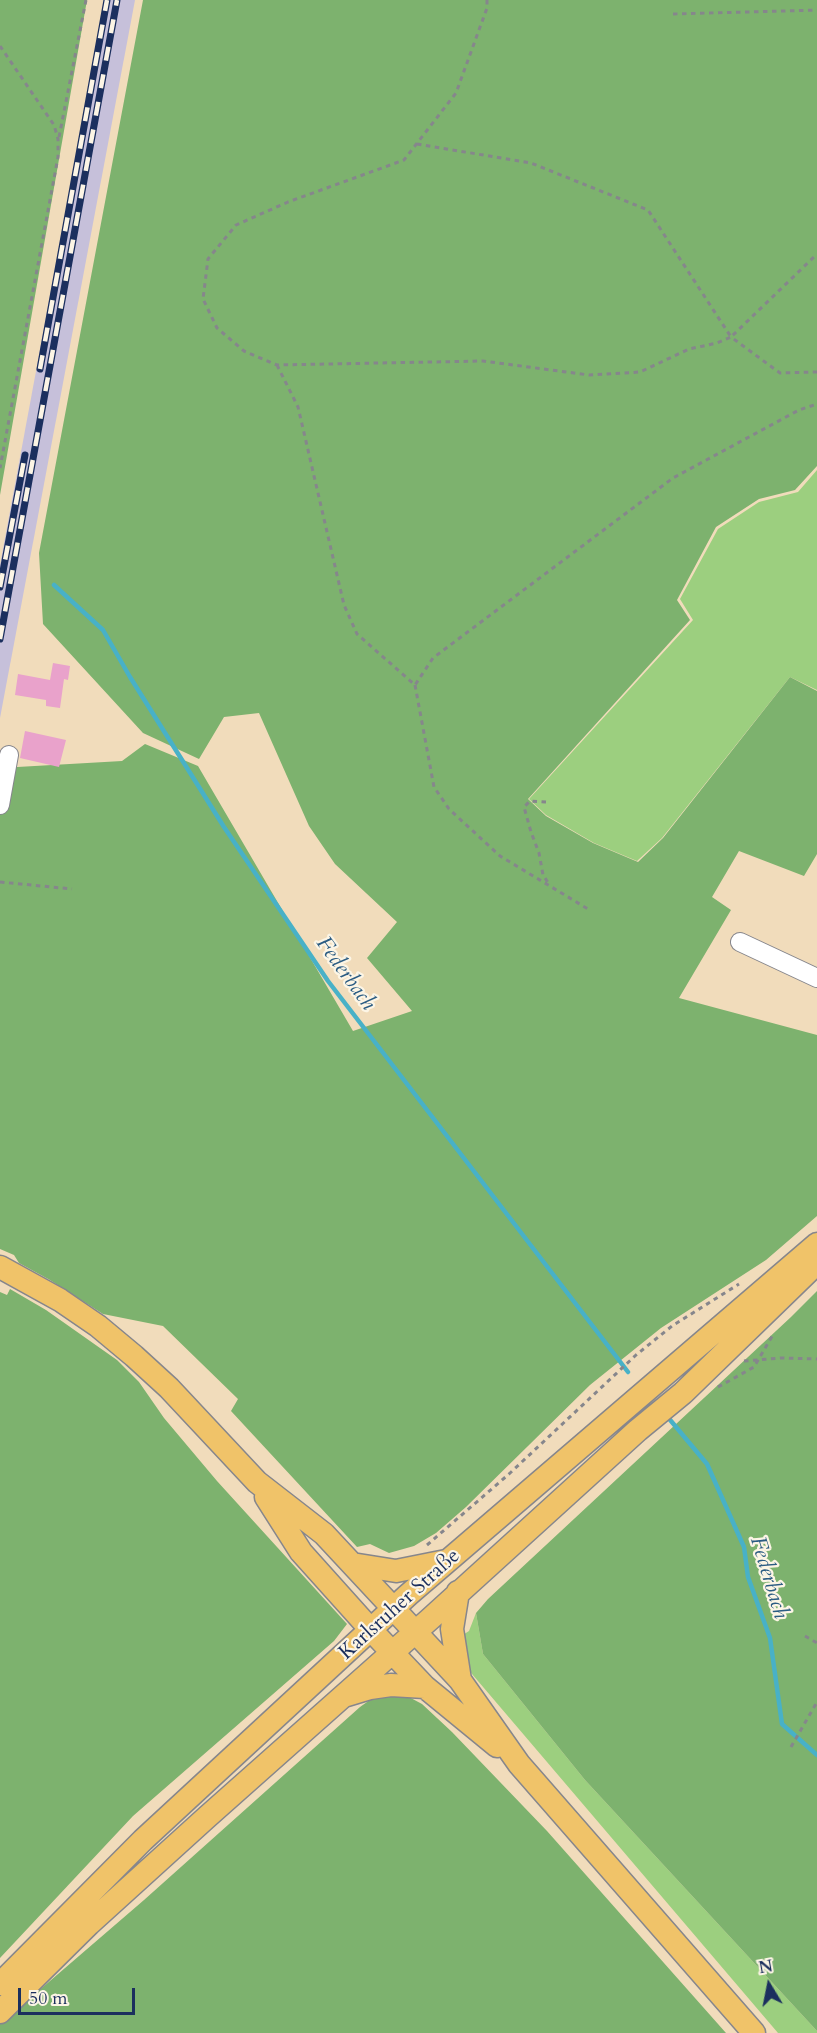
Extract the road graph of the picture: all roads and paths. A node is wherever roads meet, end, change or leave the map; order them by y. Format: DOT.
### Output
graph roads {
  1 [pos="87,0"];
  2 [pos="487,0"];
  3 [pos="817,10"];
  4 [pos="673,14"];
  5 [pos="0,46"];
  6 [pos="58,139"];
  7 [pos="417,144"];
  8 [pos="817,254"];
  9 [pos="731,336"];
  10 [pos="277,364"];
  11 [pos="817,372"];
  12 [pos="817,404"];
  13 [pos="0,468"];
  14 [pos="415,685"];
  15 [pos="9,755"];
  16 [pos="546,802"];
  17 [pos="0,805"];
  18 [pos="0,882"];
  19 [pos="551,887"];
  20 [pos="72,890"];
  21 [pos="588,909"];
  22 [pos="740,942"];
  23 [pos="817,978"];
  24 [pos="817,1244"];
  25 [pos="816,1265"];
  26 [pos="0,1267"];
  27 [pos="748,1278"];
  28 [pos="817,1359"];
  29 [pos="717,1388"];
  30 [pos="257,1482"];
  31 [pos="421,1548"];
  32 [pos="448,1561"];
  33 [pos="352,1564"];
  34 [pos="458,1592"];
  35 [pos="393,1610"];
  36 [pos="370,1630"];
  37 [pos="415,1632"];
  38 [pos="806,1636"];
  39 [pos="817,1643"];
  40 [pos="392,1653"];
  41 [pos="460,1680"];
  42 [pos="425,1687"];
  43 [pos="342,1697"];
  44 [pos="817,1702"];
  45 [pos="791,1747"];
  46 [pos="519,1764"];
  47 [pos="0,1984"];
  48 [pos="0,2012"];
  49 [pos="754,2033"];
  1 -- 6 [label="path"];
  2 -- 7 [label="path"];
  3 -- 4 [label="path"];
  5 -- 6 [label="path"];
  6 -- 13 [label="path"];
  7 -- 9 [label="path"];
  7 -- 10 [label="path"];
  8 -- 9 [label="path"];
  9 -- 10 [label="path"];
  9 -- 11 [label="path"];
  10 -- 14 [label="path"];
  12 -- 14 [label="path"];
  14 -- 19 [label="path"];
  15 -- 17 [label="lane"];
  16 -- 19 [label="path"];
  18 -- 20 [label="path"];
  19 -- 21 [label="path"];
  22 -- 23 [label="lane"];
  24 -- 32 [label="main road, Karlsruher Straße"];
  25 -- 34 [label="main road, Karlsruher Straße"];
  26 -- 30 [label="main road"];
  27 -- 31 [label="path"];
  28 -- 29 [label="path"];
  30 -- 33 [label="main road"];
  30 -- 36 [label="main road"];
  32 -- 33 [label="main road"];
  32 -- 35 [label="main road, Karlsruher Straße"];
  33 -- 35 [label="main road"];
  34 -- 37 [label="main road, Karlsruher Straße"];
  34 -- 41 [label="main road"];
  35 -- 36 [label="main road, Karlsruher Straße"];
  35 -- 37 [label="main road"];
  36 -- 40 [label="main road"];
  36 -- 47 [label="main road, Karlsruher Straße"];
  37 -- 40 [label="main road, Karlsruher Straße"];
  37 -- 41 [label="main road"];
  38 -- 39 [label="path"];
  40 -- 42 [label="main road"];
  40 -- 43 [label="main road, Karlsruher Straße"];
  41 -- 46 [label="main road"];
  42 -- 43 [label="main road"];
  42 -- 46 [label="main road"];
  43 -- 48 [label="main road, Karlsruher Straße"];
  44 -- 45 [label="path"];
  46 -- 49 [label="main road"];
}
